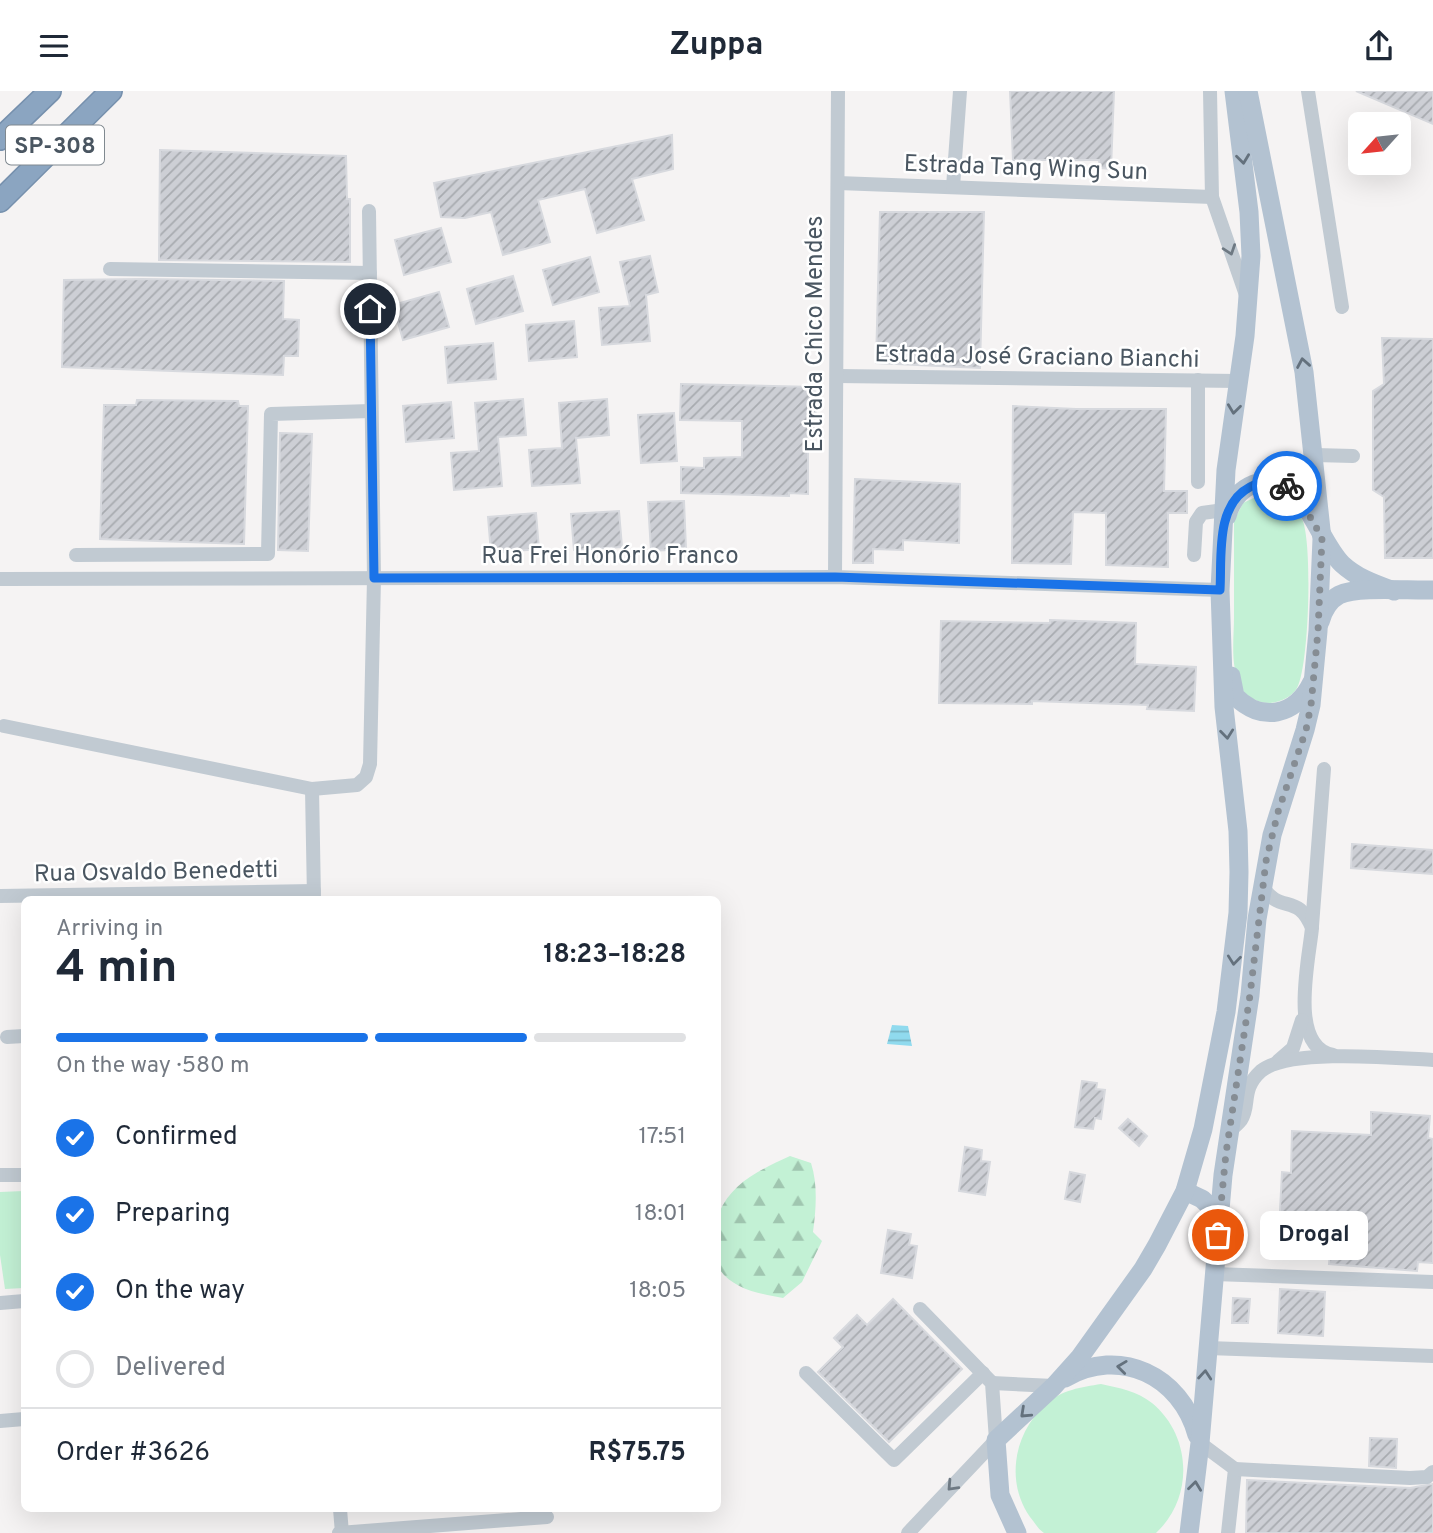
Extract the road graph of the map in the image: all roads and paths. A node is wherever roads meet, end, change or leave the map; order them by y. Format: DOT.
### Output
graph roads {
  1 [pos="50,91"];
  2 [pos="111,91"];
  3 [pos="838,91"];
  4 [pos="960,91"];
  5 [pos="1210,91"];
  6 [pos="1234,91"];
  7 [pos="1248,91"];
  8 [pos="1308,91"];
  9 [pos="0,139"];
  10 [pos="838,183"];
  11 [pos="953,187"];
  12 [pos="1212,197"];
  13 [pos="0,201"];
  14 [pos="369,211"];
  15 [pos="110,269"];
  16 [pos="370,273"];
  17 [pos="1249,303"];
  18 [pos="1342,307"];
  19 [pos="836,376"];
  20 [pos="1198,380"];
  21 [pos="1238,381"];
  22 [pos="371,411"];
  23 [pos="1315,455"];
  24 [pos="1353,456"];
  25 [pos="1198,482"];
  26 [pos="1224,510"];
  27 [pos="1223,536"];
  28 [pos="1322,538"];
  29 [pos="76,555"];
  30 [pos="1194,555"];
  31 [pos="835,577"];
  32 [pos="374,578"];
  33 [pos="0,579"];
  34 [pos="1220,590"];
  35 [pos="1433,590"];
  36 [pos="1394,591"];
  37 [pos="1318,631"];
  38 [pos="1222,637"];
  39 [pos="1314,677"];
  40 [pos="4,726"];
  41 [pos="1324,769"];
  42 [pos="312,789"];
  43 [pos="1315,877"];
  44 [pos="1262,886"];
  45 [pos="314,895"];
  46 [pos="0,896"];
  47 [pos="1292,905"];
  48 [pos="1312,928"];
  49 [pos="1305,1008"];
  50 [pos="21,1036"];
  51 [pos="7,1037"];
  52 [pos="1345,1057"];
  53 [pos="1433,1060"];
  54 [pos="1274,1064"];
  55 [pos="1229,1131"];
  56 [pos="0,1175"];
  57 [pos="21,1175"];
  58 [pos="1185,1191"];
  59 [pos="1219,1215"];
  60 [pos="1214,1274"];
  61 [pos="1433,1282"];
  62 [pos="21,1301"];
  63 [pos="0,1303"];
  64 [pos="920,1309"];
  65 [pos="1208,1348"];
  66 [pos="1433,1356"];
  67 [pos="806,1373"];
  68 [pos="987,1378"];
  69 [pos="1054,1386"];
  70 [pos="21,1419"];
  71 [pos="0,1421"];
  72 [pos="996,1440"];
  73 [pos="1200,1443"];
  74 [pos="1235,1469"];
  75 [pos="1433,1472"];
  76 [pos="340,1512"];
  77 [pos="547,1517"];
  78 [pos="1188,1532"];
  79 [pos="341,1533"];
  80 [pos="908,1533"];
  81 [pos="1017,1533"];
  82 [pos="1228,1533"];
  1 -- 9 [label="highway, SP-308"];
  2 -- 13 [label="highway, SP-308"];
  3 -- 10 [label="street, Estrada Chico Mendes"];
  4 -- 11 [label="street"];
  5 -- 12 [label="street"];
  6 -- 17 [label="main road, one-way"];
  23 -- 7 [label="main road, one-way"];
  8 -- 18 [label="street"];
  10 -- 11 [label="street, Estrada Tang Wing Sun"];
  10 -- 19 [label="street, Estrada Chico Mendes"];
  11 -- 12 [label="street, Estrada Tang Wing Sun"];
  12 -- 17 [label="street, one-way"];
  14 -- 16 [label="street"];
  15 -- 16 [label="street"];
  16 -- 22 [label="street"];
  17 -- 21 [label="main road"];
  19 -- 20 [label="street, Estrada José Graciano Bianchi"];
  19 -- 31 [label="street, Estrada Chico Mendes"];
  20 -- 21 [label="street, Estrada José Graciano Bianchi"];
  20 -- 25 [label="street"];
  21 -- 26 [label="main road, one-way"];
  22 -- 29 [label="street"];
  22 -- 32 [label="street"];
  23 -- 24 [label="street"];
  23 -- 28 [label="main road"];
  26 -- 27 [label="main road"];
  26 -- 30 [label="street"];
  27 -- 28 [label="main road"];
  27 -- 34 [label="main road"];
  28 -- 36 [label="main road"];
  28 -- 37 [label="main road"];
  31 -- 32 [label="street, Rua Frei Honório Franco"];
  31 -- 34 [label="street, Rua Frei Honório Franco"];
  32 -- 33 [label="street, Rua Frei Honório Franco"];
  32 -- 42 [label="street"];
  34 -- 38 [label="main road"];
  35 -- 36 [label="main road"];
  36 -- 37 [label="main road"];
  37 -- 39 [label="main road"];
  38 -- 39 [label="main road"];
  38 -- 58 [label="main road, one-way"];
  39 -- 44 [label="main road"];
  40 -- 42 [label="street"];
  41 -- 43 [label="street"];
  42 -- 45 [label="street"];
  43 -- 47 [label="street"];
  43 -- 48 [label="street"];
  44 -- 47 [label="street"];
  44 -- 55 [label="main road"];
  45 -- 46 [label="street, Rua Osvaldo Benedetti"];
  47 -- 48 [label="street"];
  48 -- 49 [label="street"];
  49 -- 52 [label="street"];
  49 -- 54 [label="street"];
  50 -- 51 [label="street"];
  52 -- 53 [label="street"];
  52 -- 54 [label="street"];
  54 -- 55 [label="street"];
  55 -- 59 [label="main road"];
  56 -- 57 [label="street"];
  58 -- 59 [label="main road"];
  58 -- 69 [label="main road"];
  59 -- 60 [label="main road"];
  60 -- 61 [label="street"];
  60 -- 65 [label="main road"];
  62 -- 63 [label="street"];
  64 -- 68 [label="street"];
  65 -- 66 [label="street"];
  73 -- 65 [label="main road, one-way"];
  67 -- 68 [label="street"];
  68 -- 69 [label="street"];
  68 -- 72 [label="street"];
  69 -- 72 [label="main road, one-way"];
  73 -- 69 [label="main road, one-way"];
  70 -- 71 [label="street"];
  72 -- 80 [label="street, one-way"];
  72 -- 81 [label="main road"];
  73 -- 74 [label="street"];
  78 -- 73 [label="main road, one-way"];
  74 -- 75 [label="street"];
  74 -- 82 [label="street"];
  76 -- 79 [label="street"];
  77 -- 79 [label="street"];
}
